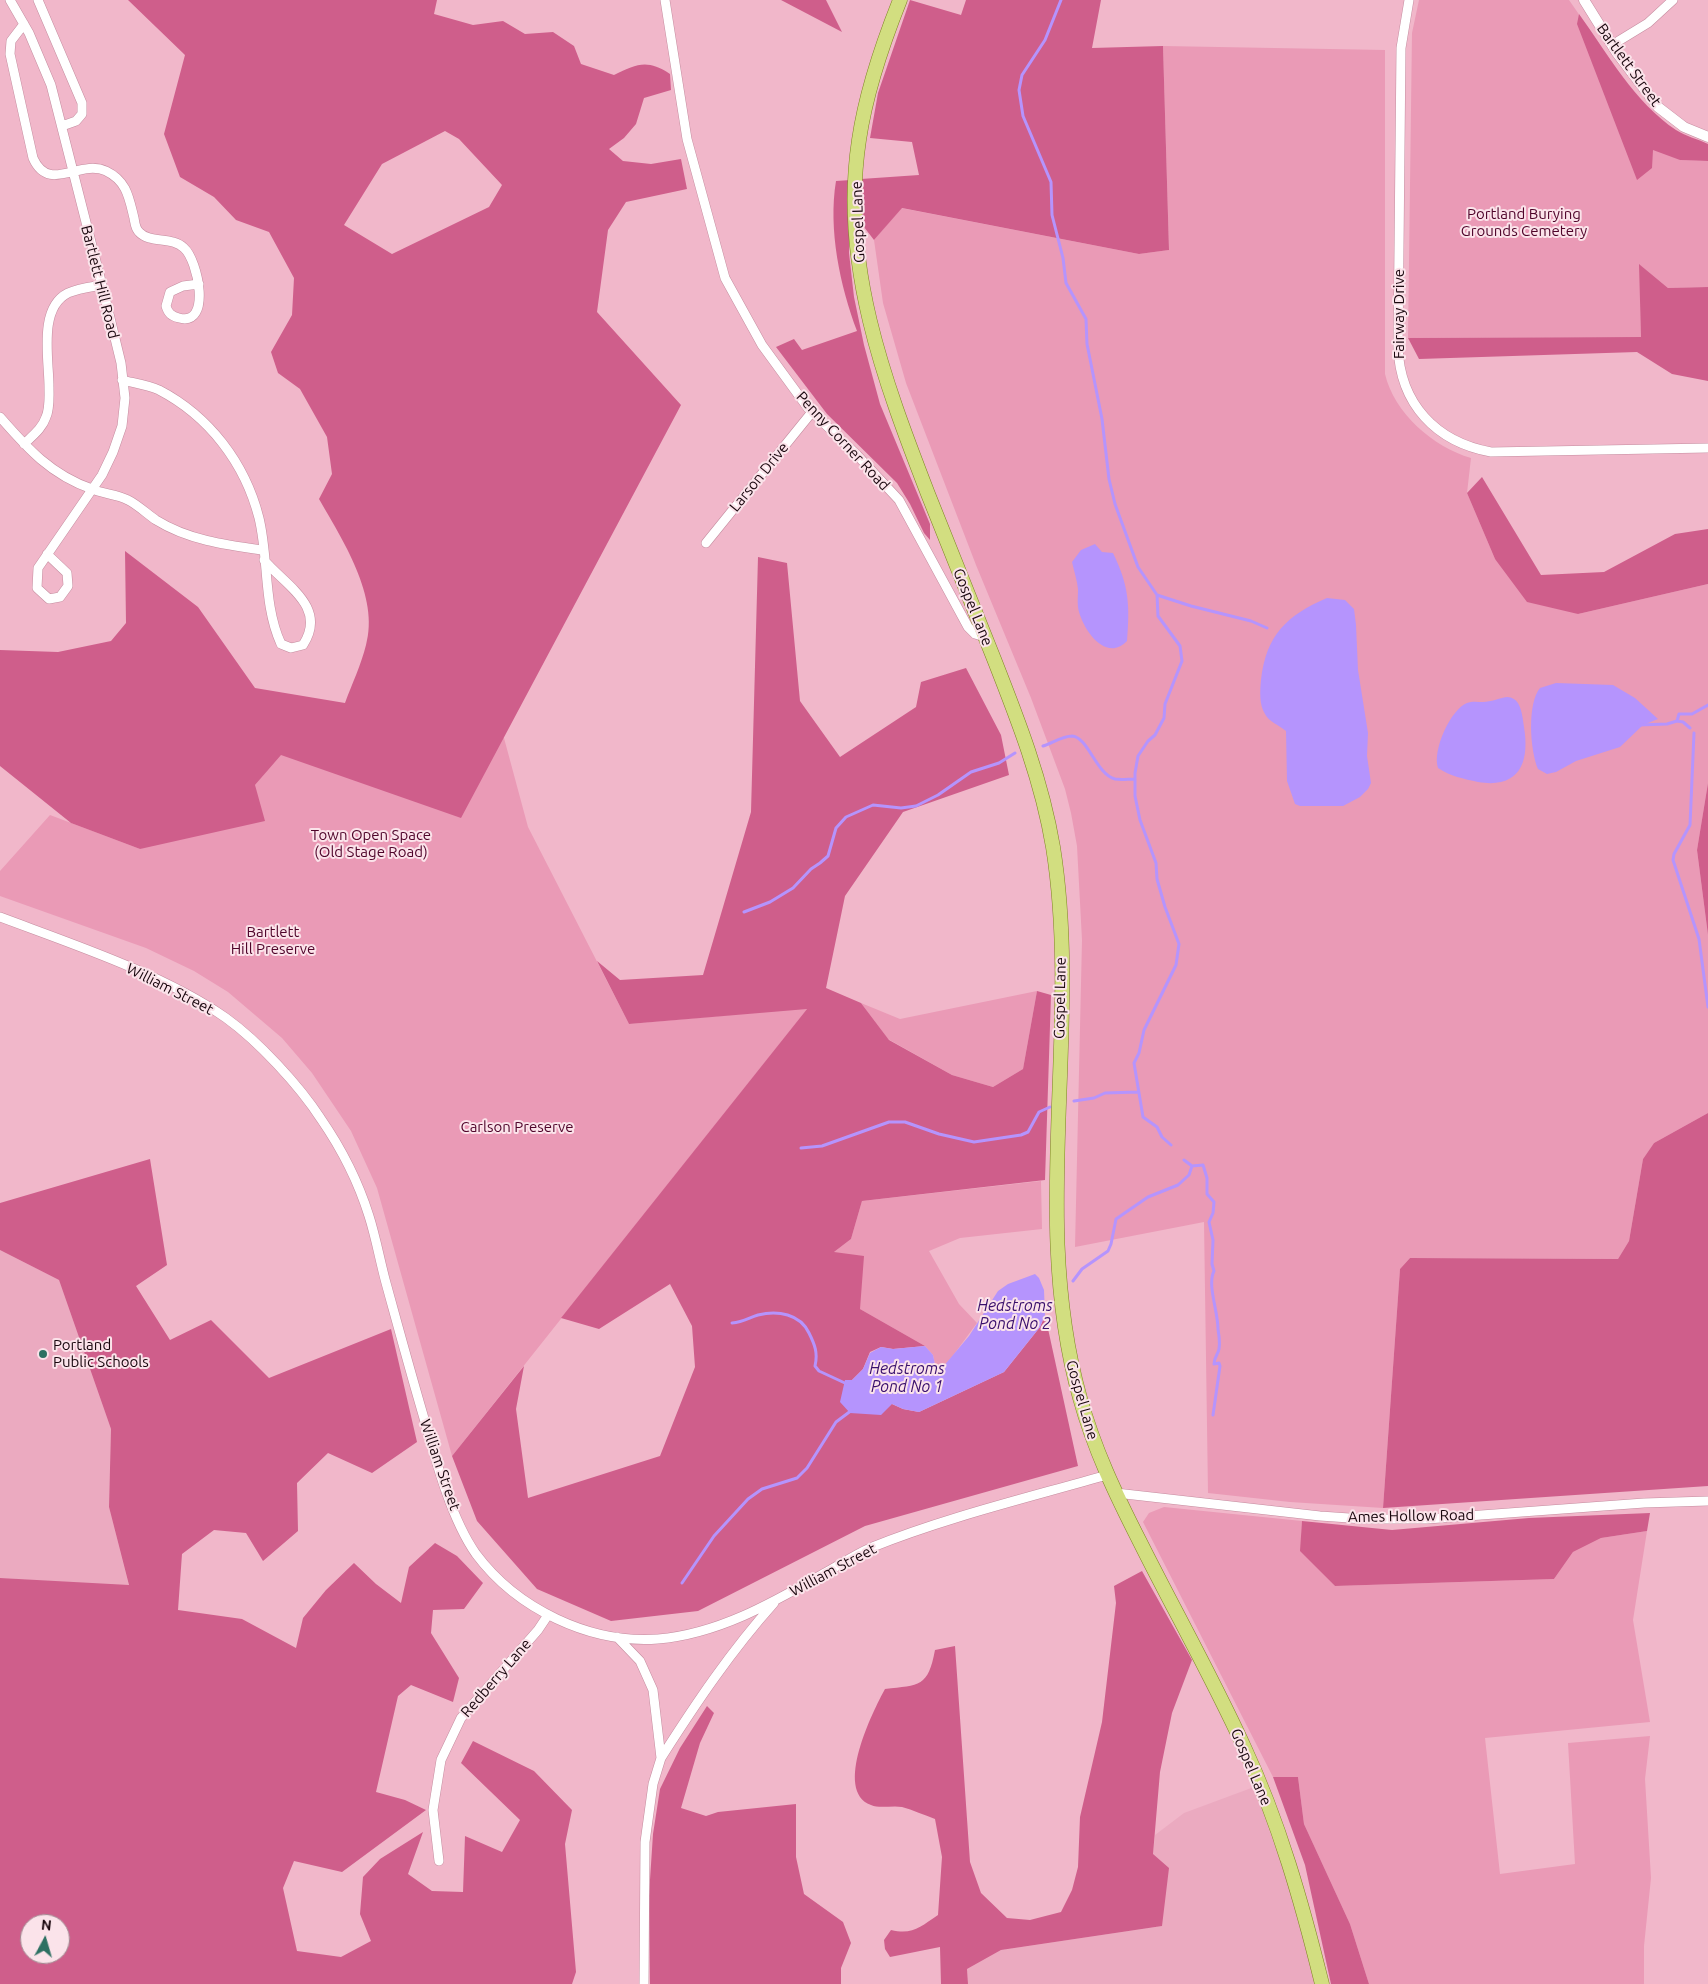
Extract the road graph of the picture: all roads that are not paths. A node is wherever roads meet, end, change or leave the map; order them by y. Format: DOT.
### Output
graph roads {
  1 [pos="10,0"];
  2 [pos="38,0"];
  3 [pos="665,0"];
  4 [pos="900,0"];
  5 [pos="1409,0"];
  6 [pos="1584,0"];
  7 [pos="1673,0"];
  8 [pos="24,24"];
  9 [pos="1612,45"];
  10 [pos="62,126"];
  11 [pos="1708,137"];
  12 [pos="73,171"];
  13 [pos="200,284"];
  14 [pos="102,285"];
  15 [pos="122,380"];
  16 [pos="812,412"];
  17 [pos="0,417"];
  18 [pos="24,444"];
  19 [pos="1708,448"];
  20 [pos="91,489"];
  21 [pos="706,543"];
  22 [pos="262,550"];
  23 [pos="47,554"];
  24 [pos="264,560"];
  25 [pos="985,637"];
  26 [pos="0,917"];
  27 [pos="1106,1475"];
  28 [pos="1116,1493"];
  29 [pos="1708,1501"];
  30 [pos="778,1599"];
  31 [pos="548,1615"];
  32 [pos="617,1637"];
  33 [pos="661,1758"];
  34 [pos="439,1861"];
  35 [pos="644,1984"];
  36 [pos="1322,1984"];
  1 -- 8 [label="street, Bartlett Hill Road"];
  2 -- 10 [label="street"];
  3 -- 16 [label="street, Penny Corner Road"];
  4 -- 25 [label="main road, Gospel Lane"];
  5 -- 19 [label="street, Fairway Drive"];
  6 -- 9 [label="street, Bartlett Street"];
  7 -- 9 [label="street"];
  8 -- 10 [label="street, Bartlett Hill Road"];
  8 -- 12 [label="street"];
  9 -- 11 [label="street, Bartlett Street"];
  10 -- 12 [label="street, Bartlett Hill Road"];
  12 -- 13 [label="street"];
  12 -- 14 [label="street, Bartlett Hill Road"];
  13 -- 13 [label="street"];
  14 -- 15 [label="street, Bartlett Hill Road"];
  14 -- 18 [label="street"];
  15 -- 20 [label="street, Bartlett Hill Road"];
  15 -- 22 [label="street"];
  16 -- 21 [label="street, Larson Drive"];
  16 -- 25 [label="street, Penny Corner Road"];
  17 -- 18 [label="street"];
  18 -- 20 [label="street"];
  20 -- 22 [label="street"];
  20 -- 23 [label="street, Bartlett Hill Road"];
  22 -- 24 [label="street"];
  23 -- 23 [label="street, Bartlett Hill Road"];
  24 -- 24 [label="street"];
  25 -- 27 [label="main road, Gospel Lane"];
  26 -- 31 [label="street, William Street"];
  27 -- 28 [label="main road, Gospel Lane"];
  27 -- 30 [label="street, William Street"];
  28 -- 29 [label="street, Ames Hollow Road"];
  28 -- 36 [label="main road, Gospel Lane"];
  30 -- 32 [label="street, William Street"];
  30 -- 33 [label="street"];
  31 -- 32 [label="street, William Street"];
  31 -- 34 [label="street, Redberry Lane"];
  32 -- 33 [label="street"];
  33 -- 35 [label="street"];
}
